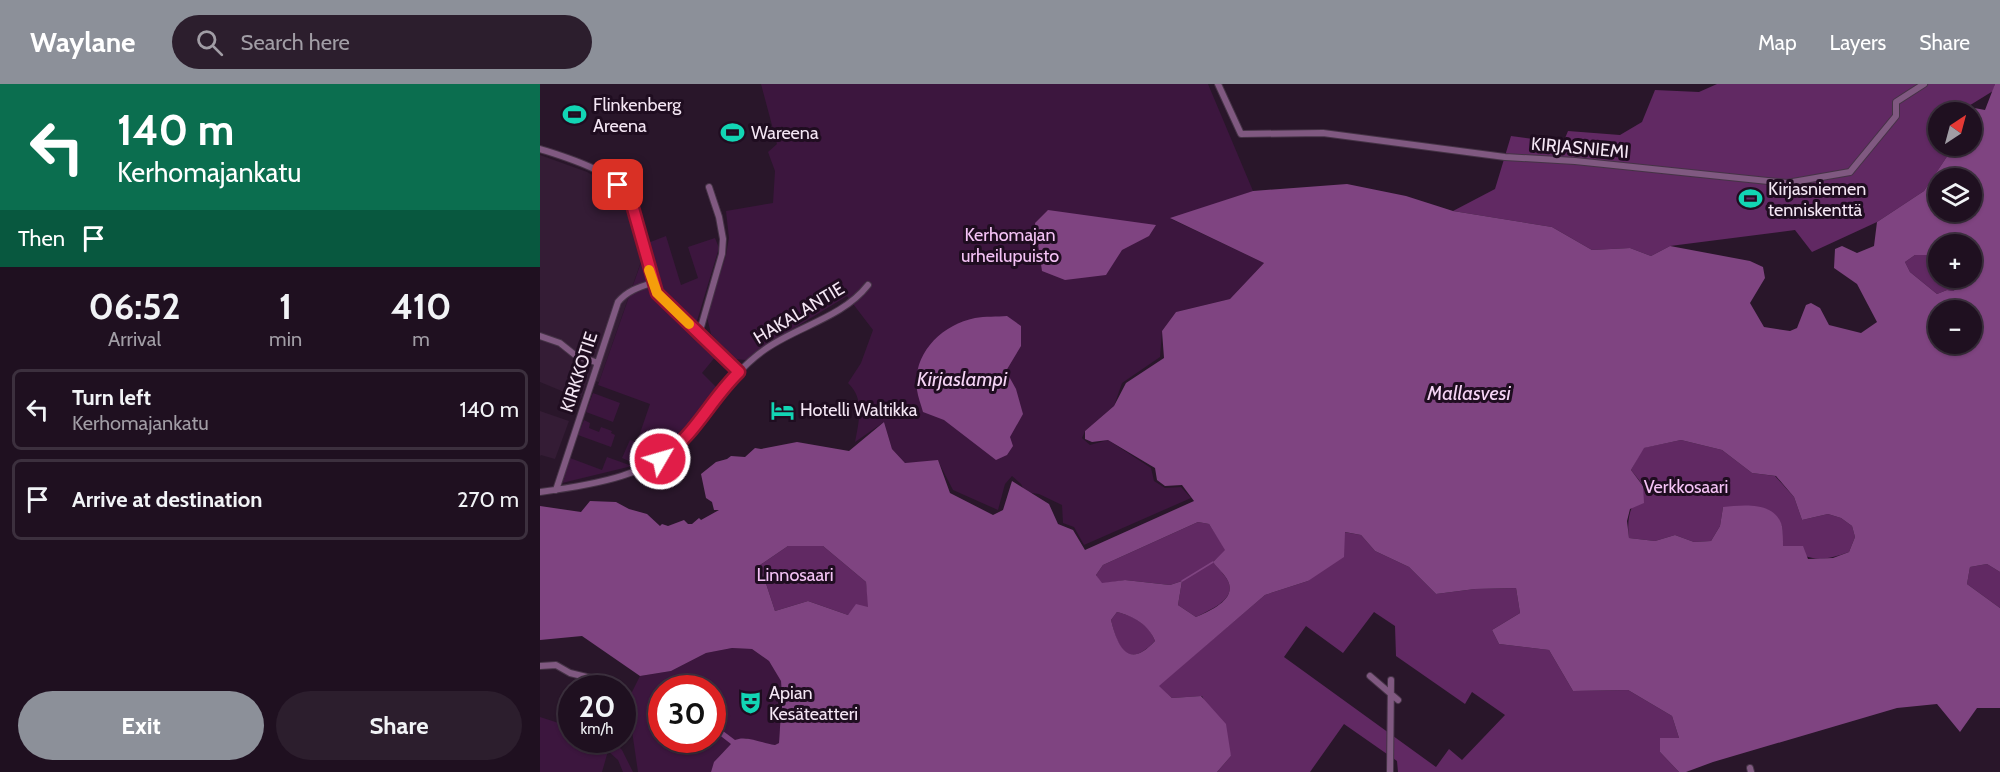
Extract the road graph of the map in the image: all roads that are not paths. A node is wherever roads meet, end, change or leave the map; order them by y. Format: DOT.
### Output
graph roads {
  1 [pos="1218,84"];
  2 [pos="1924,84"];
  3 [pos="540,149"];
  4 [pos="709,187"];
  5 [pos="652,283"];
  6 [pos="868,285"];
  7 [pos="699,334"];
  8 [pos="540,336"];
  9 [pos="598,363"];
  10 [pos="739,372"];
  11 [pos="556,490"];
  12 [pos="540,492"];
  13 [pos="540,666"];
  14 [pos="578,675"];
  15 [pos="1370,676"];
  16 [pos="1391,680"];
  17 [pos="1390,694"];
  18 [pos="1398,700"];
  19 [pos="1390,772"];
  1 -- 2 [label="street, KIRJASNIEMI"];
  3 -- 5 [label="street"];
  4 -- 7 [label="street"];
  5 -- 7 [label="street"];
  5 -- 9 [label="street, KIRKKOTIE"];
  6 -- 10 [label="street, HAKALANTIE"];
  7 -- 10 [label="street"];
  8 -- 9 [label="street"];
  9 -- 11 [label="street, KIRKKOTIE"];
  10 -- 11 [label="street, HAKALANTIE"];
  11 -- 12 [label="street, HAKALANTIE"];
  13 -- 14 [label="street"];
  15 -- 17 [label="street"];
  16 -- 17 [label="street"];
  17 -- 18 [label="street"];
  17 -- 19 [label="street"];
}
